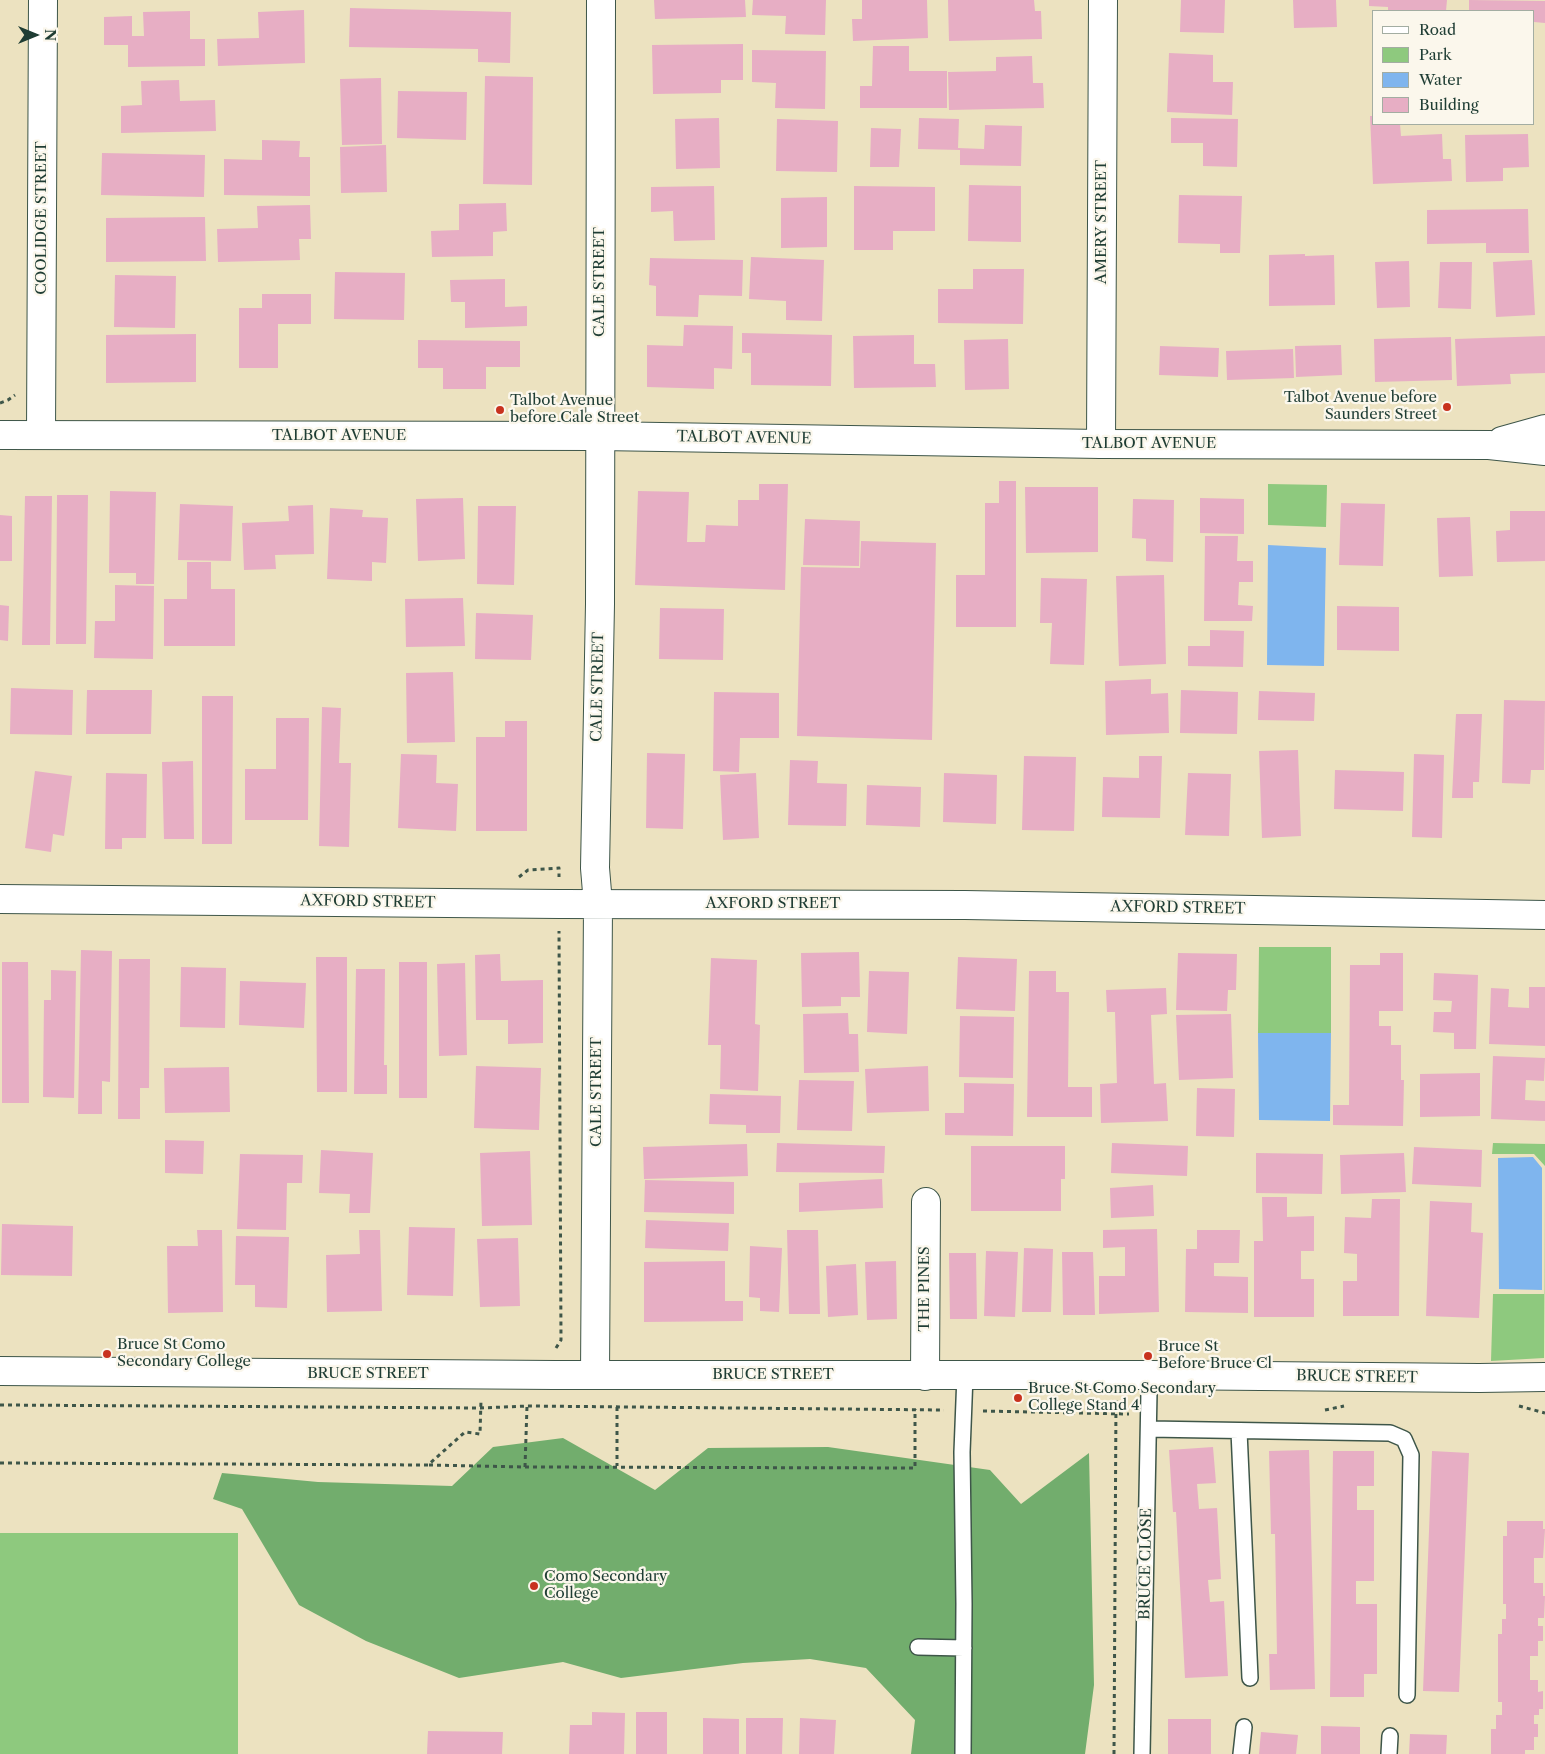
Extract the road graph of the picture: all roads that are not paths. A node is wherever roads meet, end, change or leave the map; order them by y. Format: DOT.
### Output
graph roads {
  1 [pos="43,0"];
  2 [pos="601,0"];
  3 [pos="1103,0"];
  4 [pos="1545,429"];
  5 [pos="0,435"];
  6 [pos="41,435"];
  7 [pos="599,436"];
  8 [pos="1102,444"];
  9 [pos="1489,445"];
  10 [pos="1545,451"];
  11 [pos="0,899"];
  12 [pos="598,904"];
  13 [pos="1545,915"];
  14 [pos="926,1202"];
  15 [pos="0,1371"];
  16 [pos="594,1375"];
  17 [pos="965,1375"];
  18 [pos="1152,1375"];
  19 [pos="925,1376"];
  20 [pos="1545,1377"];
  21 [pos="1149,1429"];
  22 [pos="1239,1431"];
  23 [pos="918,1647"];
  24 [pos="964,1648"];
  25 [pos="1250,1678"];
  26 [pos="1407,1695"];
  27 [pos="1244,1727"];
  28 [pos="1390,1736"];
  29 [pos="963,1754"];
  30 [pos="1142,1754"];
  31 [pos="1241,1754"];
  32 [pos="1389,1754"];
  1 -- 6 [label="street, COOLIDGE STREET"];
  2 -- 7 [label="street, CALE STREET"];
  3 -- 8 [label="street, AMERY STREET"];
  4 -- 9 [label="street, TALBOT AVENUE"];
  5 -- 6 [label="street, TALBOT AVENUE"];
  6 -- 7 [label="street, TALBOT AVENUE"];
  7 -- 8 [label="street, TALBOT AVENUE"];
  7 -- 12 [label="street, CALE STREET"];
  8 -- 9 [label="street, TALBOT AVENUE"];
  9 -- 10 [label="street, TALBOT AVENUE"];
  11 -- 12 [label="street, AXFORD STREET"];
  12 -- 13 [label="street, AXFORD STREET"];
  12 -- 16 [label="street, CALE STREET"];
  14 -- 19 [label="street, THE PINES"];
  15 -- 16 [label="street, BRUCE STREET"];
  16 -- 19 [label="street, BRUCE STREET"];
  17 -- 18 [label="street, BRUCE STREET"];
  17 -- 19 [label="street, BRUCE STREET"];
  17 -- 24 [label="lane"];
  18 -- 20 [label="street, BRUCE STREET"];
  18 -- 21 [label="lane, BRUCE CLOSE"];
  21 -- 22 [label="lane"];
  21 -- 30 [label="lane, BRUCE CLOSE"];
  22 -- 25 [label="lane"];
  22 -- 26 [label="lane"];
  23 -- 24 [label="lane"];
  24 -- 29 [label="lane"];
  27 -- 31 [label="lane"];
  28 -- 32 [label="lane"];
}
